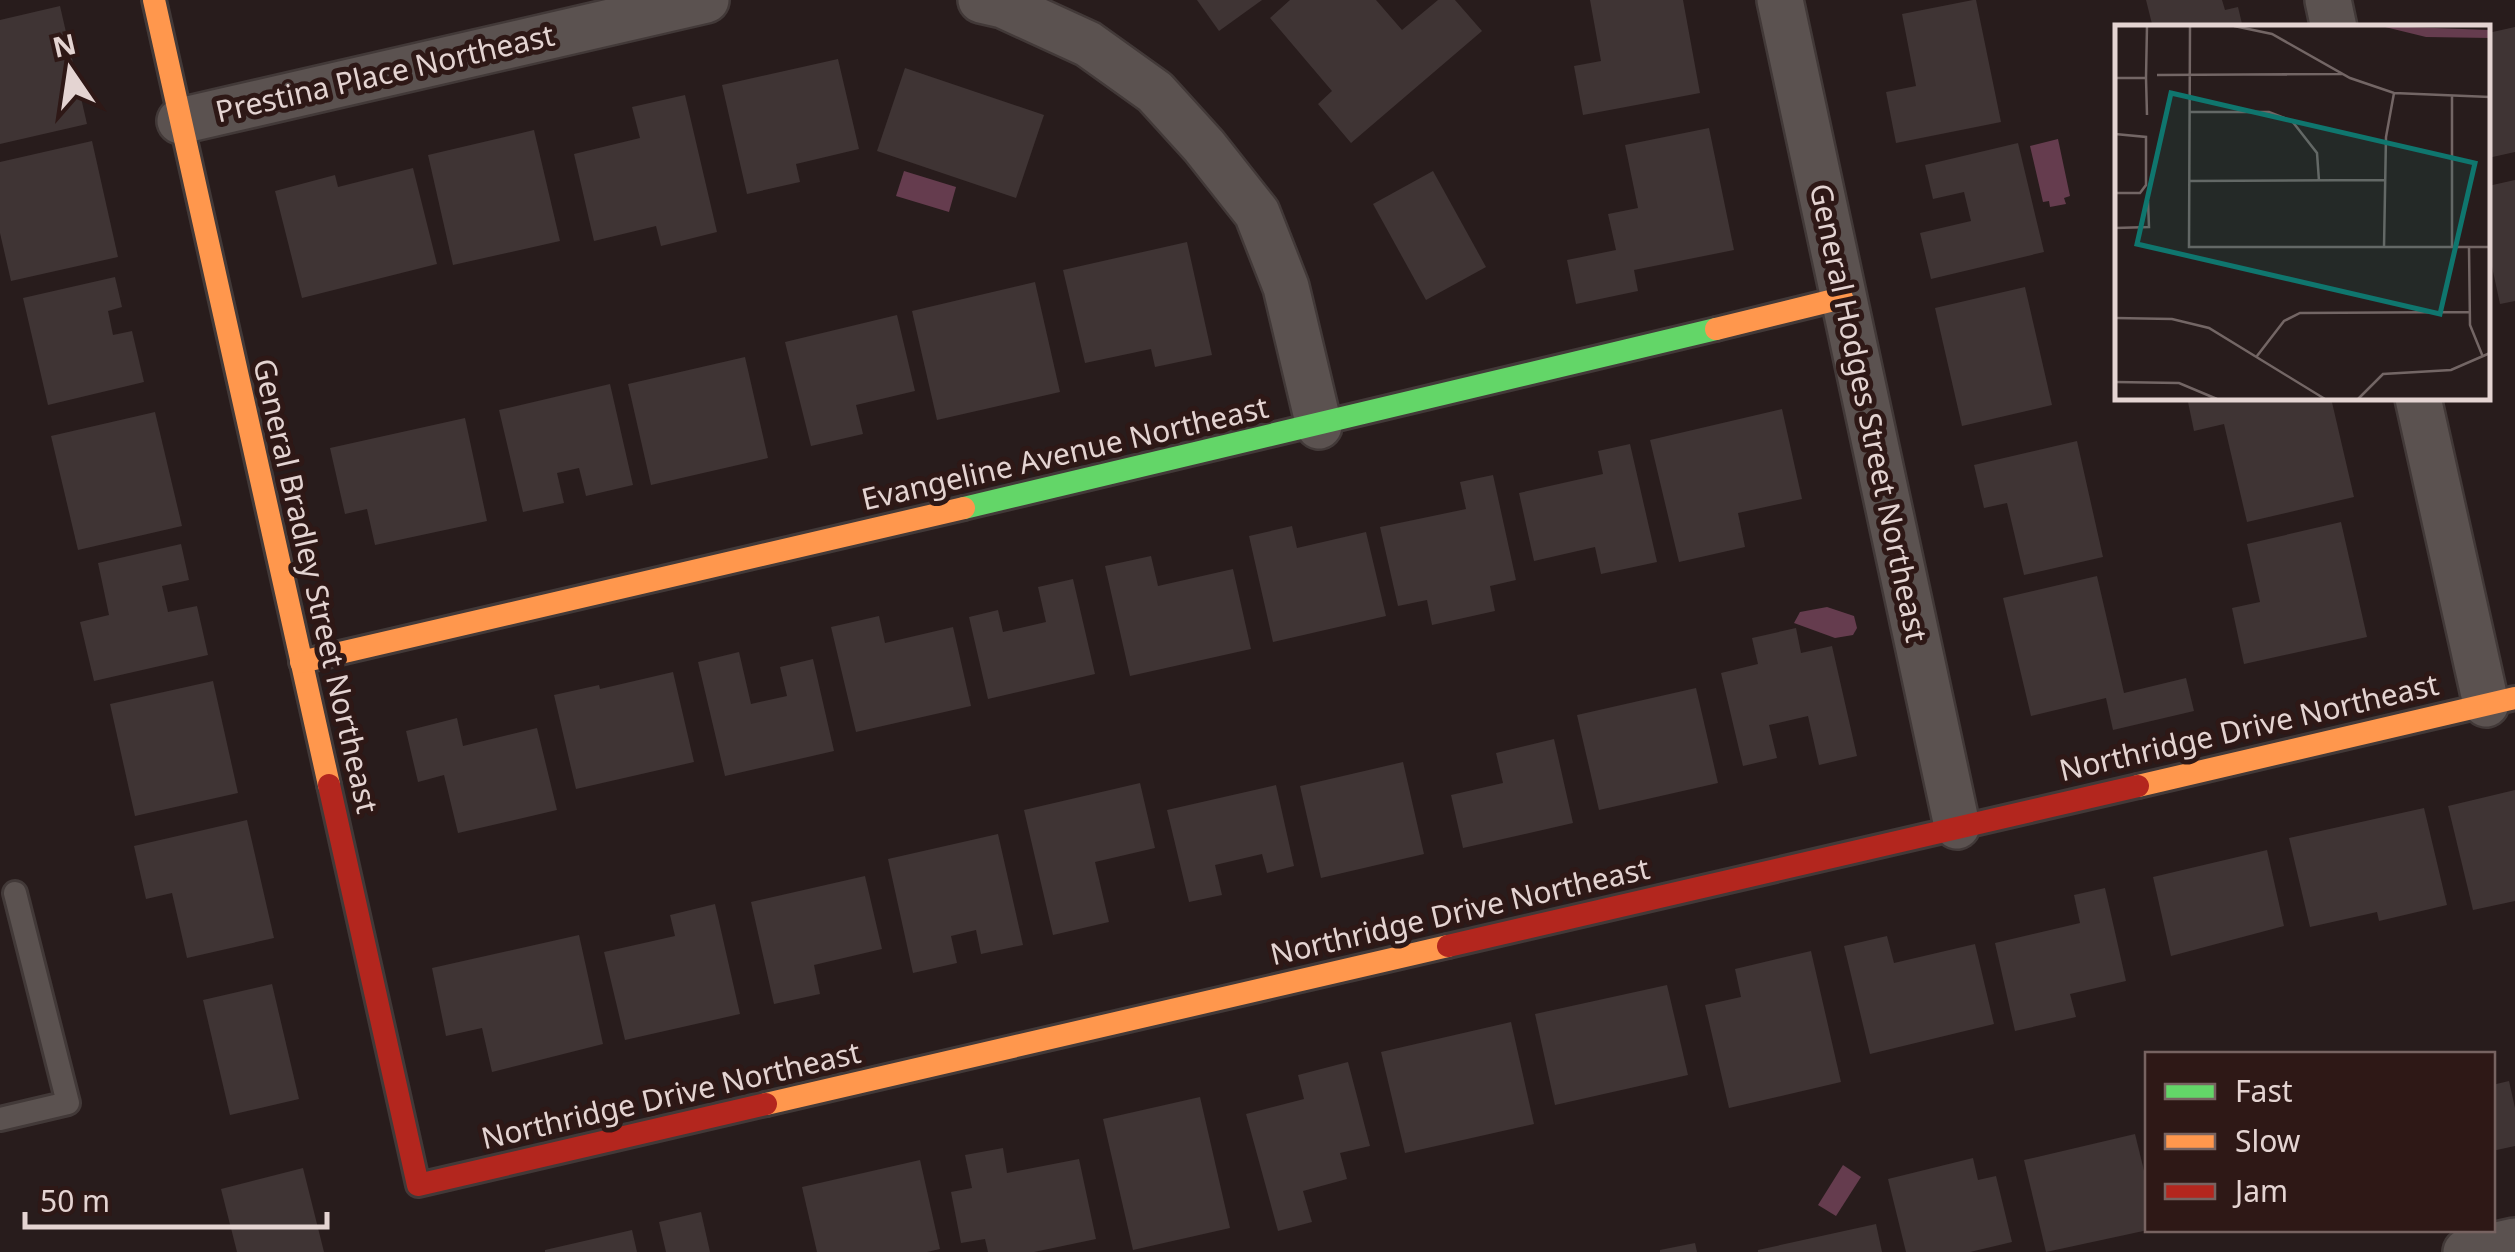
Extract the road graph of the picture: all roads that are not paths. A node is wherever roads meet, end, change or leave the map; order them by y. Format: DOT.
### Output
graph roads {
  1 [pos="154,0"];
  2 [pos="706,0"];
  3 [pos="982,0"];
  4 [pos="1780,0"];
  5 [pos="2328,0"];
  6 [pos="2333,25"];
  7 [pos="180,122"];
  8 [pos="1842,298"];
  9 [pos="2419,400"];
  10 [pos="1319,426"];
  11 [pos="301,662"];
  12 [pos="2501,700"];
  13 [pos="1958,826"];
  14 [pos="15,892"];
  15 [pos="0,1119"];
  16 [pos="418,1185"];
  17 [pos="2515,1241"];
  18 [pos="2466,1252"];
  1 -- 7 [label="street, General Bradley Street Northeast"];
  2 -- 7 [label="street, Prestina Place Northeast"];
  3 -- 10 [label="street"];
  4 -- 8 [label="street, General Hodges Street Northeast"];
  5 -- 6 [label="street"];
  7 -- 11 [label="street, General Bradley Street Northeast"];
  8 -- 10 [label="street, Evangeline Avenue Northeast"];
  8 -- 13 [label="street, General Hodges Street Northeast"];
  9 -- 12 [label="street"];
  10 -- 11 [label="street, Evangeline Avenue Northeast"];
  11 -- 16 [label="street, General Bradley Street Northeast"];
  12 -- 13 [label="street, Northridge Drive Northeast"];
  13 -- 16 [label="street, Northridge Drive Northeast"];
  14 -- 15 [label="lane"];
  17 -- 18 [label="street"];
}
